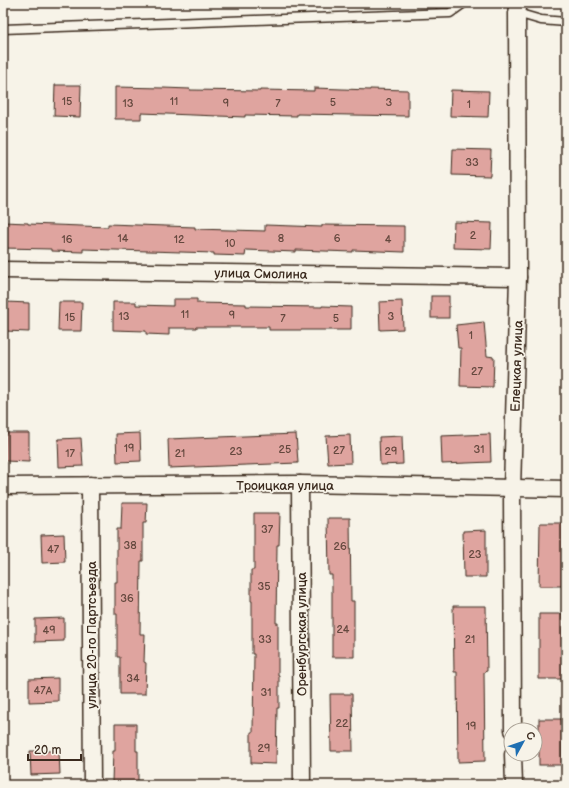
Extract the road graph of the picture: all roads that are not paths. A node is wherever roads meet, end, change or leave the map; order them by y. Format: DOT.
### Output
graph roads {
  1 [pos="464,3"];
  2 [pos="518,8"];
  3 [pos="566,22"];
  4 [pos="3,29"];
  5 [pos="3,270"];
  6 [pos="518,277"];
  7 [pos="300,484"];
  8 [pos="90,485"];
  9 [pos="3,486"];
  10 [pos="512,489"];
  11 [pos="566,489"];
  12 [pos="513,722"];
  13 [pos="513,762"];
  14 [pos="92,785"];
  15 [pos="302,785"];
  16 [pos="514,785"];
  1 -- 4 [label="lane"];
  2 -- 3 [label="lane"];
  2 -- 6 [label="street, Елецкая улица"];
  5 -- 6 [label="street, улица Смолина"];
  6 -- 10 [label="street, Елецкая улица"];
  7 -- 8 [label="street, Троицкая улица"];
  7 -- 10 [label="street, Троицкая улица"];
  7 -- 15 [label="street, Оренбургская улица"];
  8 -- 9 [label="street, Троицкая улица"];
  8 -- 14 [label="street, улица 20-го Партсъезда"];
  10 -- 11 [label="street, Троицкая улица"];
  10 -- 12 [label="street, Елецкая улица"];
  13 -- 16 [label="street"];
}
